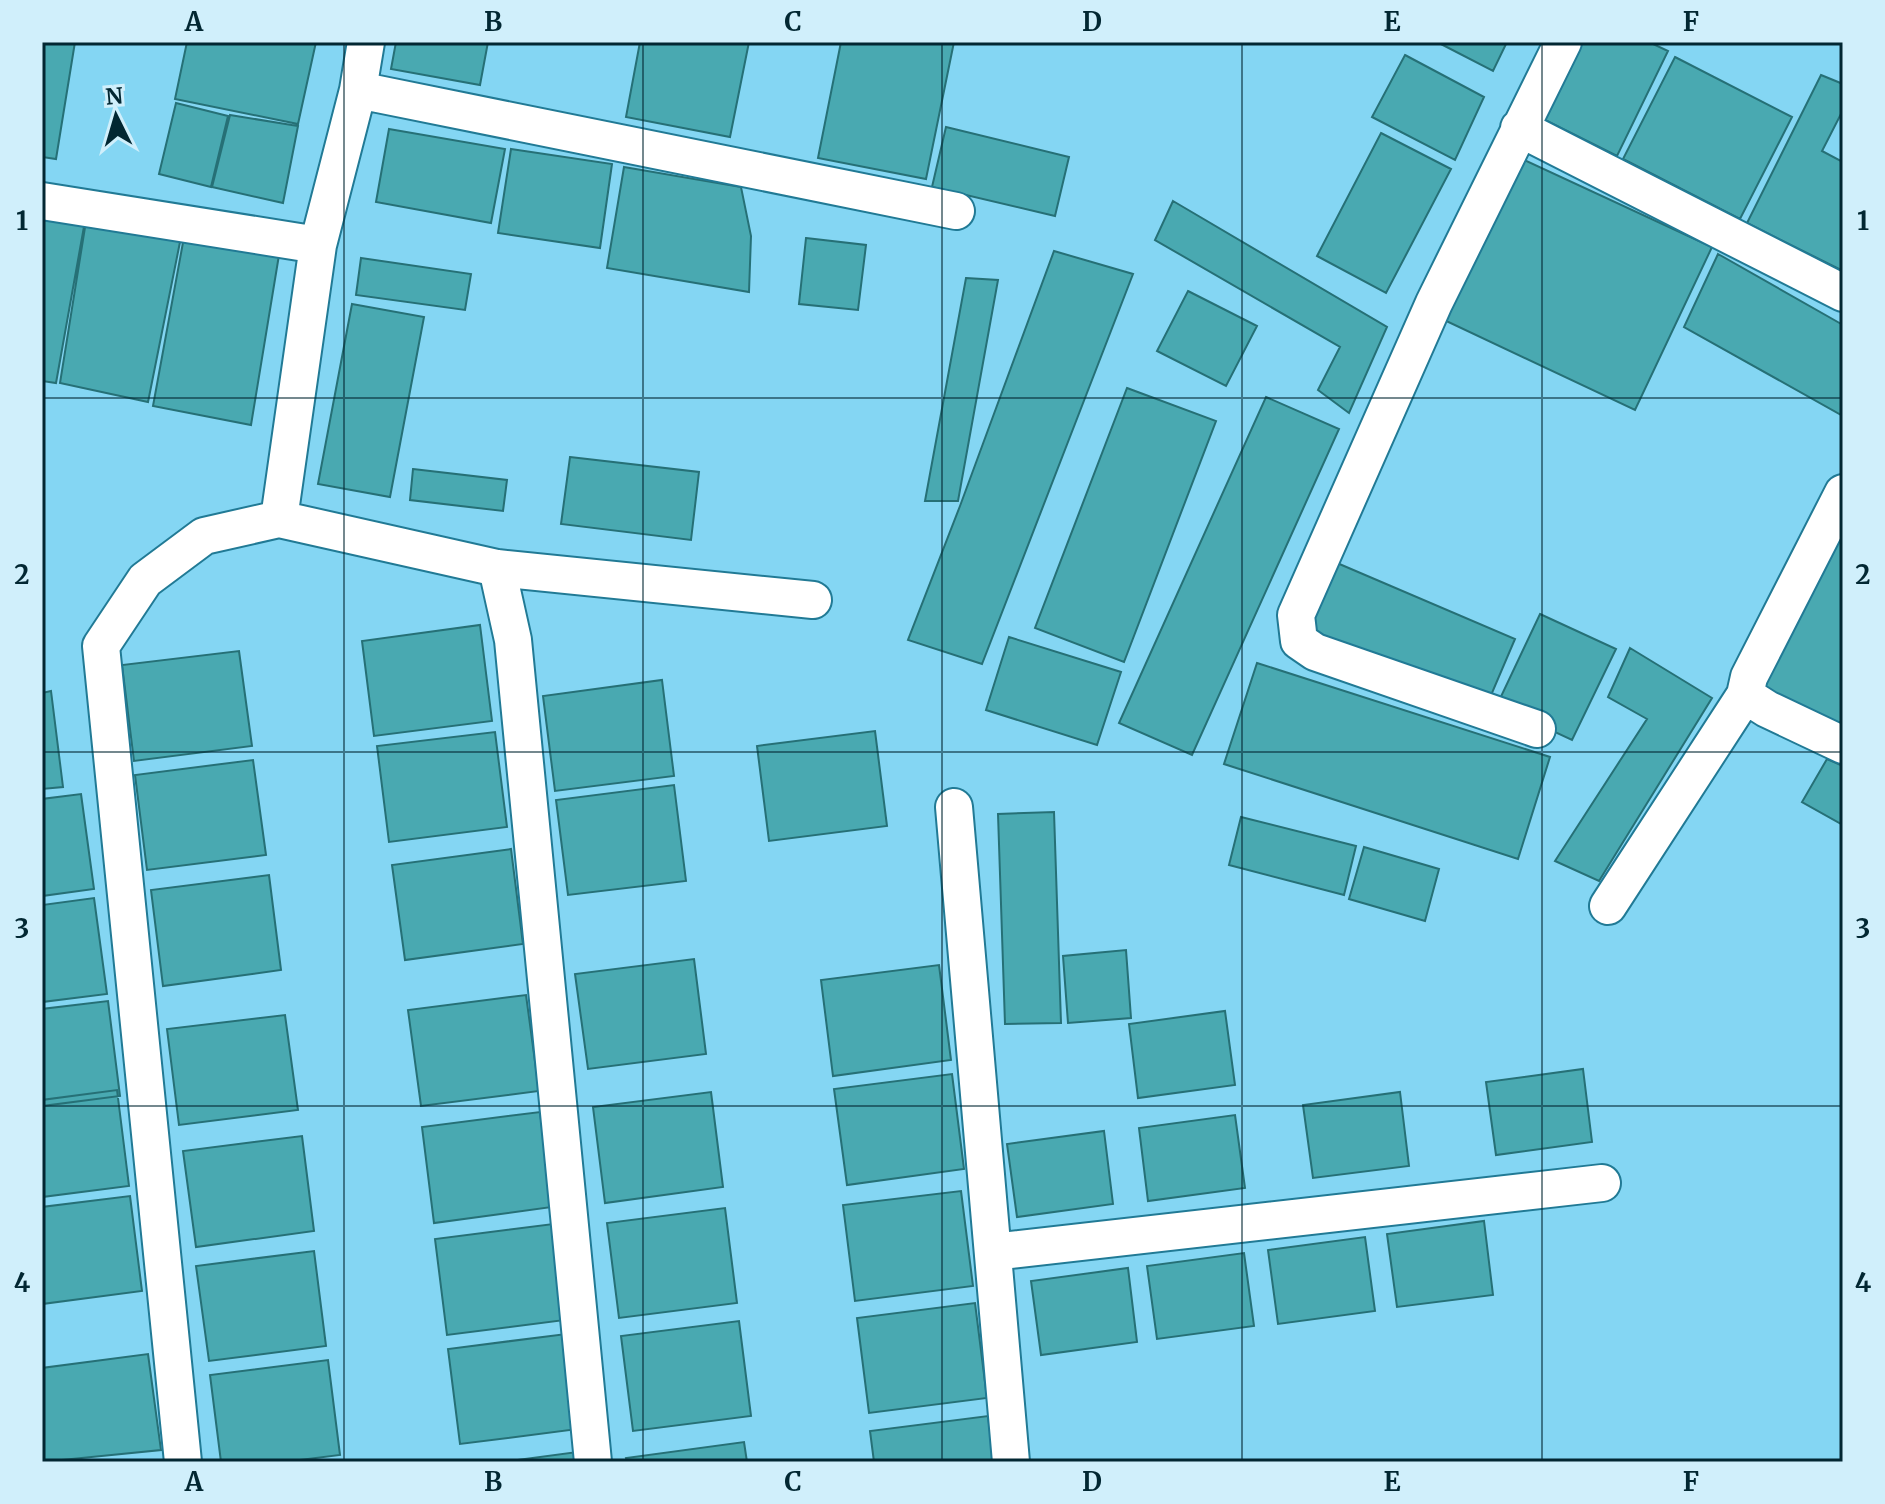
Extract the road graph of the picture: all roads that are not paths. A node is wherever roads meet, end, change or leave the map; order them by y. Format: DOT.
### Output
graph roads {
  1 [pos="366,42"];
  2 [pos="1563,42"];
  3 [pos="358,90"];
  4 [pos="1519,128"];
  5 [pos="42,201"];
  6 [pos="956,211"];
  7 [pos="318,245"];
  8 [pos="1843,293"];
  9 [pos="1843,493"];
  10 [pos="279,519"];
  11 [pos="497,568"];
  12 [pos="813,600"];
  13 [pos="1745,695"];
  14 [pos="1537,729"];
  15 [pos="1843,745"];
  16 [pos="954,807"];
  17 [pos="1608,906"];
  18 [pos="1602,1183"];
  19 [pos="993,1252"];
  20 [pos="183,1462"];
  21 [pos="593,1462"];
  22 [pos="1011,1462"];
  1 -- 3 [label="street"];
  2 -- 4 [label="street"];
  3 -- 6 [label="street"];
  3 -- 7 [label="street"];
  4 -- 8 [label="street"];
  4 -- 14 [label="street"];
  5 -- 7 [label="street"];
  7 -- 10 [label="street"];
  9 -- 13 [label="street"];
  10 -- 11 [label="street"];
  10 -- 20 [label="street"];
  11 -- 12 [label="street"];
  11 -- 21 [label="street"];
  13 -- 15 [label="street"];
  13 -- 17 [label="street"];
  16 -- 19 [label="street"];
  18 -- 19 [label="street"];
  19 -- 22 [label="street"];
}
